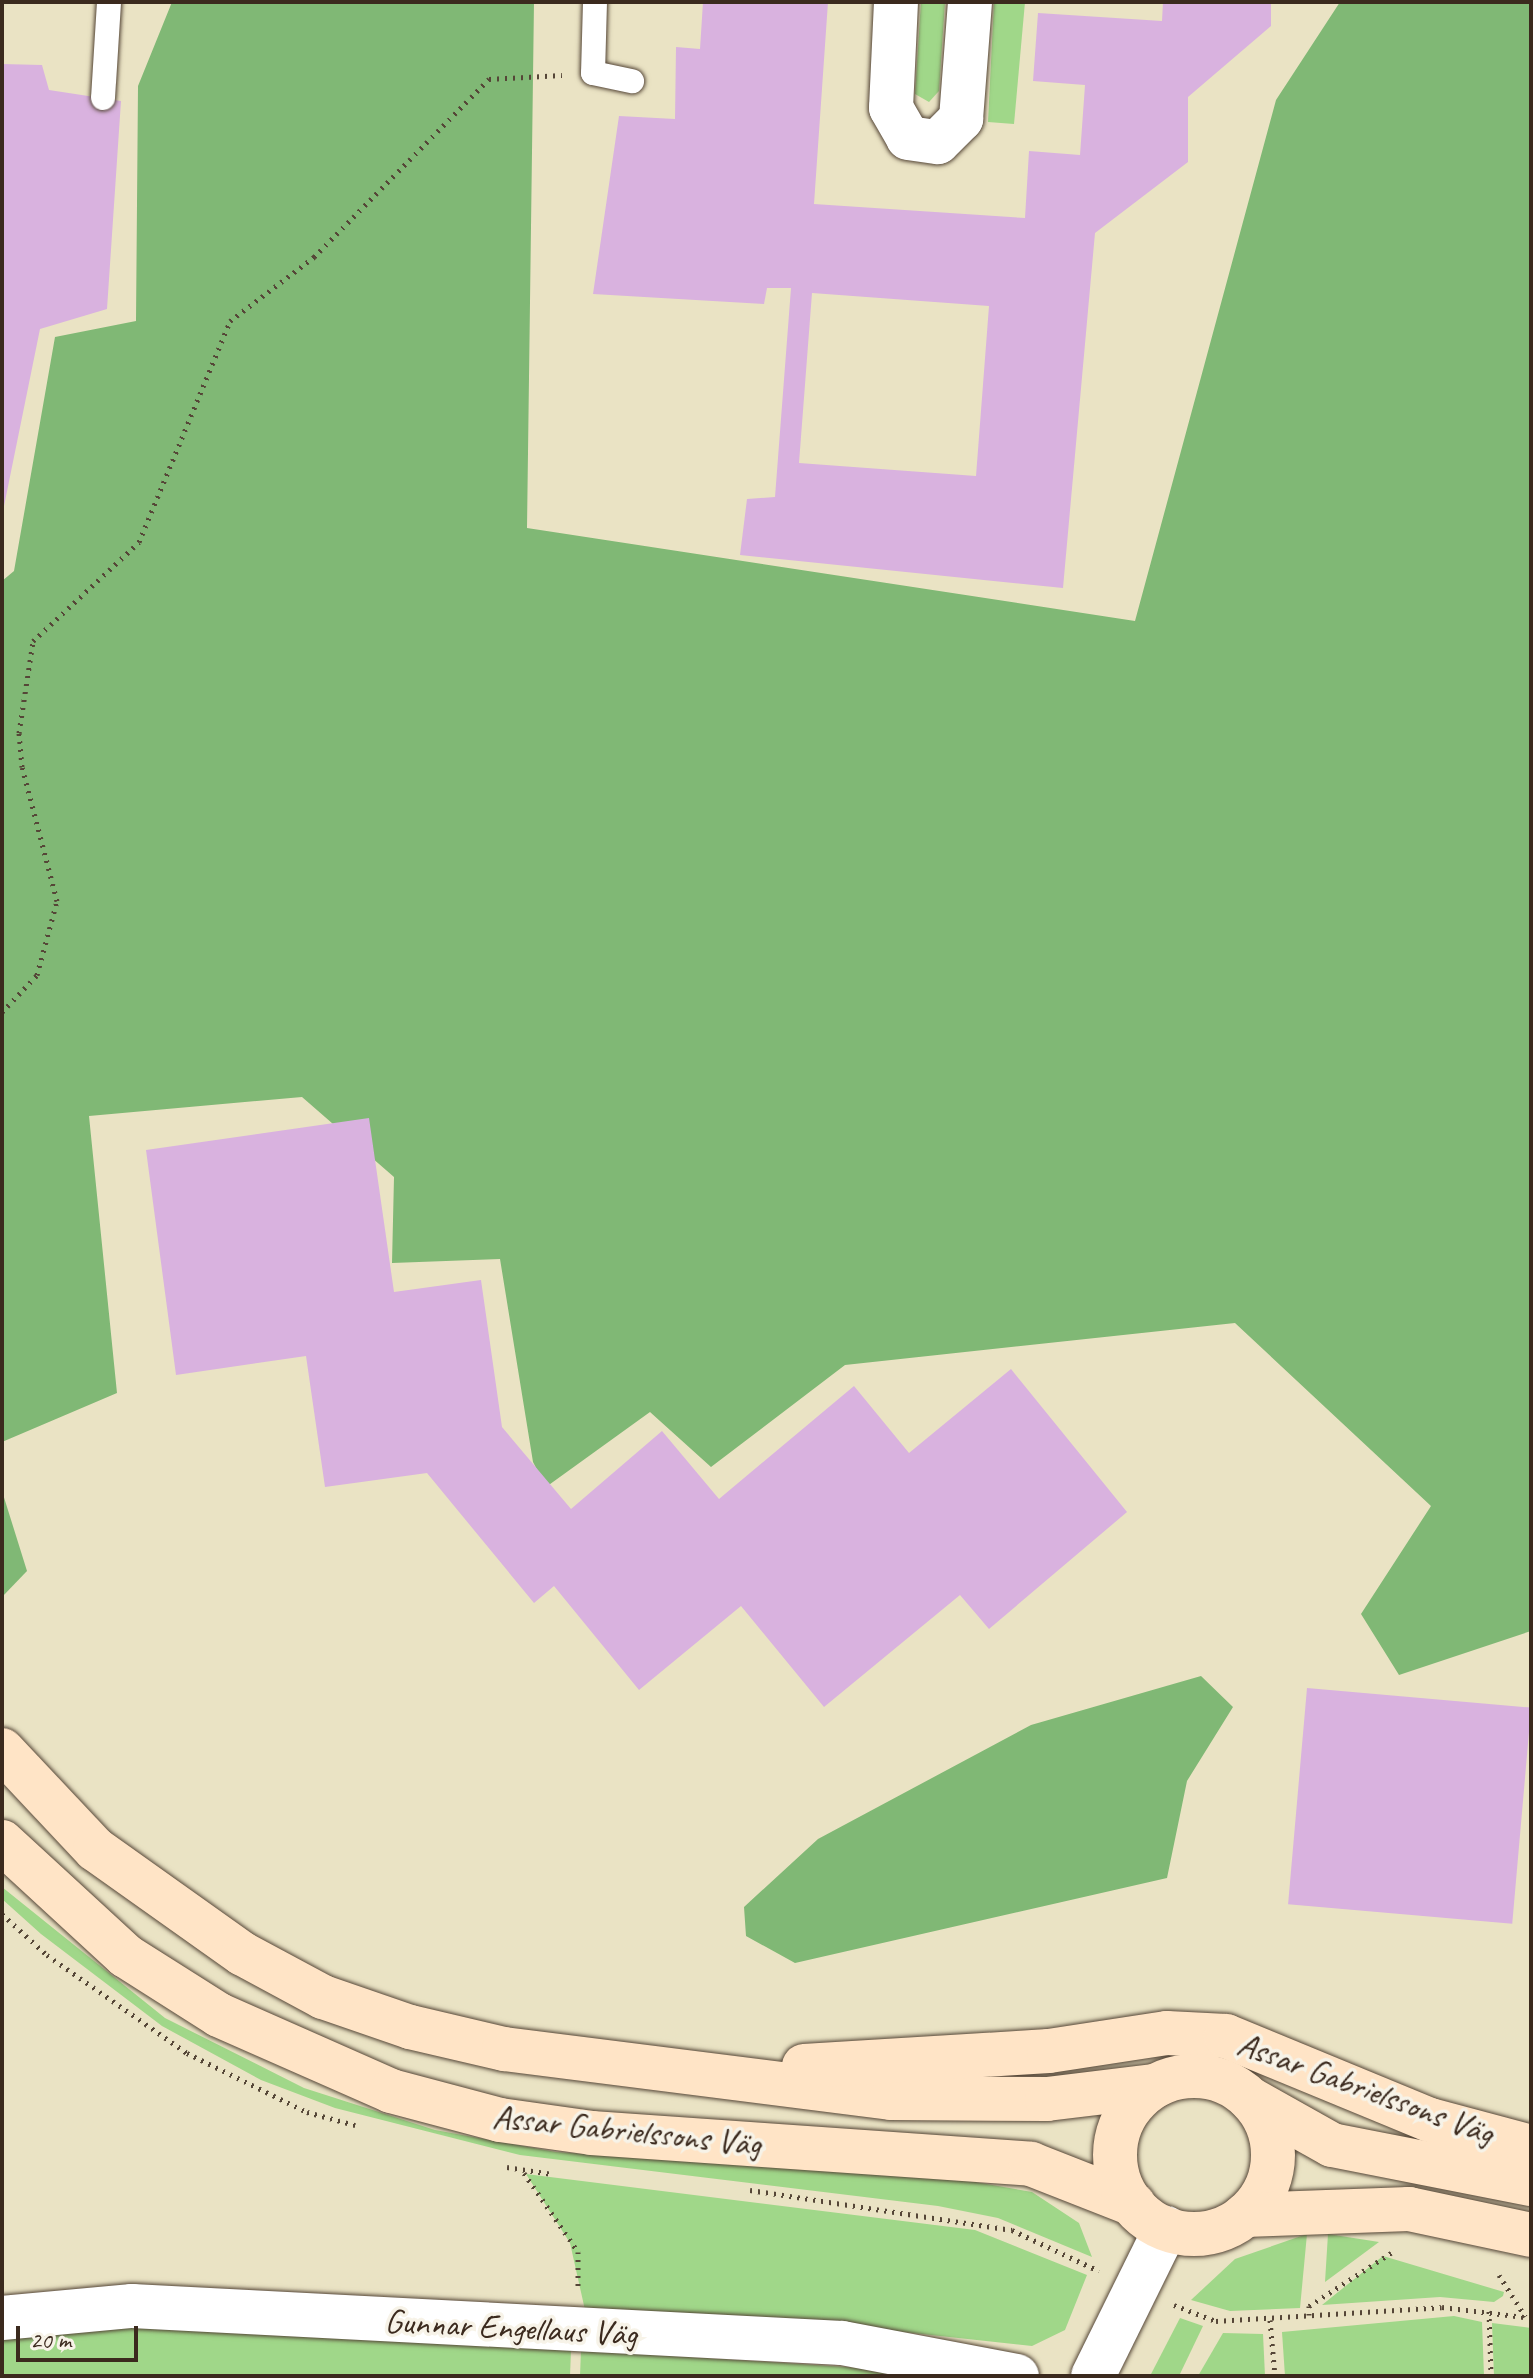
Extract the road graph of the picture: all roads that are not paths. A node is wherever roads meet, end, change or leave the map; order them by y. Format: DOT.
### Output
graph roads {
  1 [pos="109,2"];
  2 [pos="595,2"];
  3 [pos="896,2"];
  4 [pos="970,2"];
  5 [pos="632,81"];
  6 [pos="103,98"];
  7 [pos="2,1750"];
  8 [pos="2,1842"];
  9 [pos="722,2072"];
  10 [pos="1155,2086"];
  11 [pos="1250,2099"];
  12 [pos="1531,2147"];
  13 [pos="1531,2184"];
  14 [pos="1245,2215"];
  15 [pos="1149,2216"];
  16 [pos="1531,2235"];
  17 [pos="2,2318"];
  18 [pos="1017,2376"];
  19 [pos="1093,2376"];
  1 -- 6 [label="lane"];
  2 -- 5 [label="lane"];
  3 -- 4 [label="street"];
  7 -- 9 [label="street, Assar Gabrielssons Väg"];
  8 -- 15 [label="street, Assar Gabrielssons Väg"];
  9 -- 10 [label="street, Assar Gabrielssons Väg"];
  9 -- 12 [label="street, Assar Gabrielssons Väg"];
  10 -- 11 [label="street, Assar Gabrielssons Väg"];
  10 -- 15 [label="street"];
  11 -- 13 [label="street, Assar Gabrielssons Väg"];
  11 -- 14 [label="street, Assar Gabrielssons Väg"];
  14 -- 15 [label="street, Assar Gabrielssons Väg"];
  14 -- 16 [label="street, Assar Gabrielssons Väg"];
  15 -- 19 [label="street"];
  17 -- 18 [label="street, Gunnar Engellaus Väg"];
}
